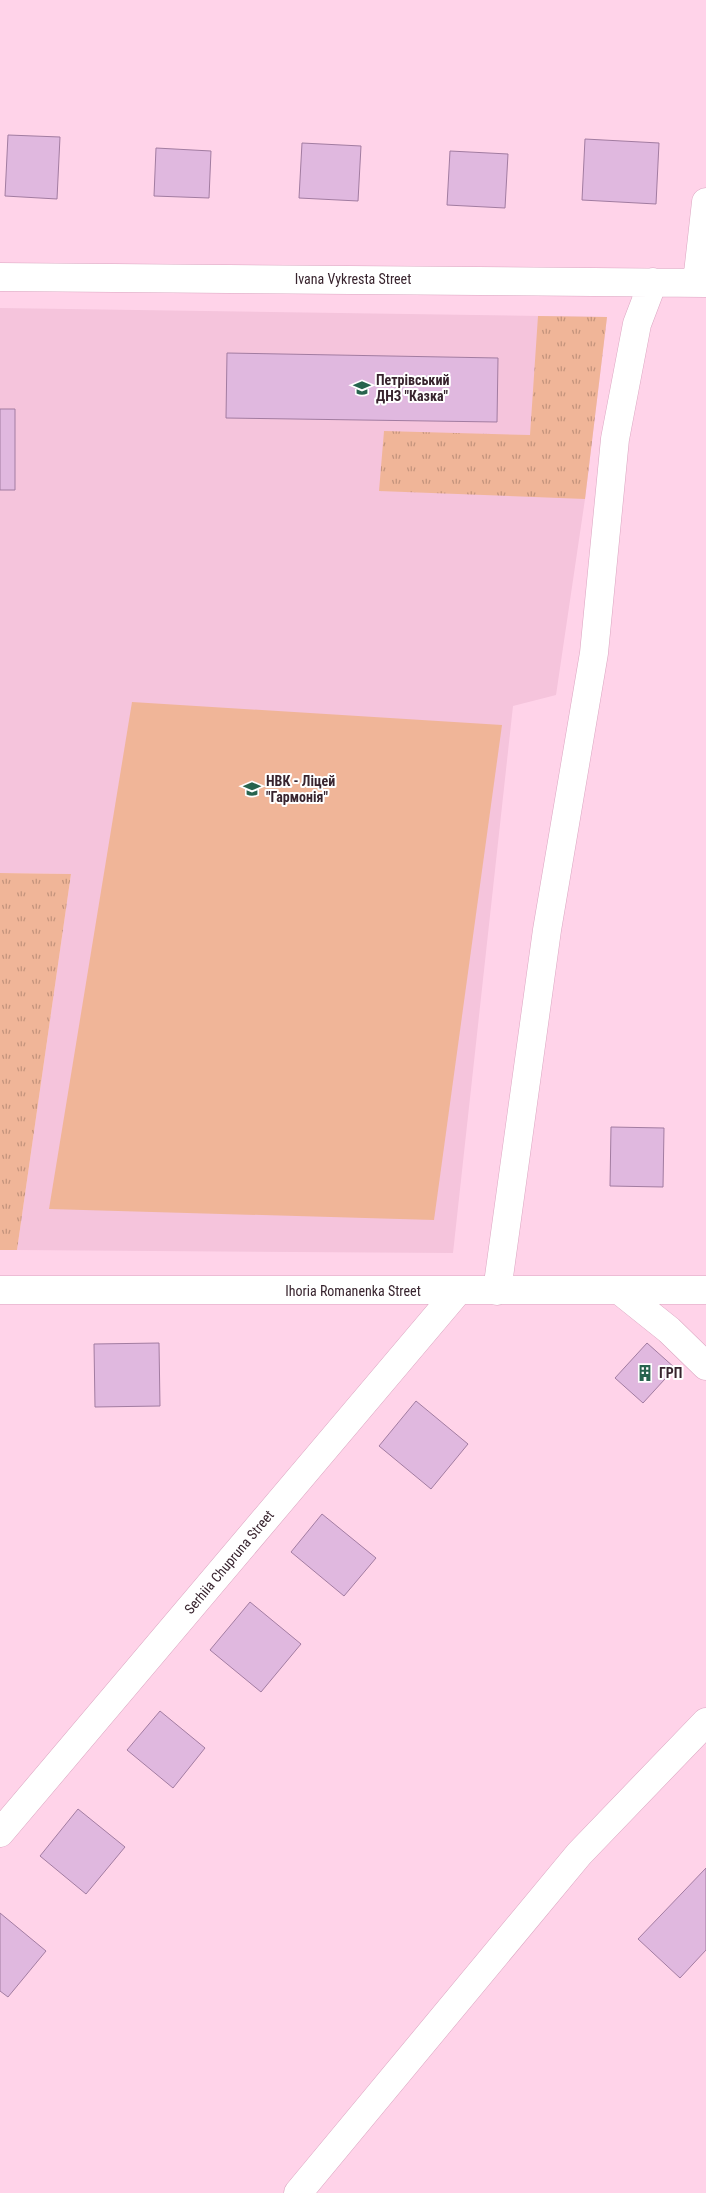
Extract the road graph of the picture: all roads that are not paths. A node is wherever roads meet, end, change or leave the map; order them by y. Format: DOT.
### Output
graph roads {
  1 [pos="706,202"];
  2 [pos="0,277"];
  3 [pos="653,282"];
  4 [pos="701,282"];
  5 [pos="0,1290"];
  6 [pos="619,1290"];
  7 [pos="706,1290"];
  8 [pos="458,1291"];
  9 [pos="497,1291"];
  10 [pos="706,1366"];
  11 [pos="706,1722"];
  12 [pos="0,1833"];
  13 [pos="298,2193"];
  1 -- 4 [label="street"];
  2 -- 3 [label="street, Ivana Vykresta Street"];
  3 -- 4 [label="street, Ivana Vykresta Street"];
  3 -- 9 [label="street"];
  5 -- 8 [label="street, Ihoria Romanenka Street"];
  6 -- 7 [label="street, Ihoria Romanenka Street"];
  6 -- 9 [label="street, Ihoria Romanenka Street"];
  6 -- 10 [label="street"];
  8 -- 9 [label="street, Ihoria Romanenka Street"];
  8 -- 12 [label="street, Serhiia Chupruna Street"];
  11 -- 13 [label="street"];
}
